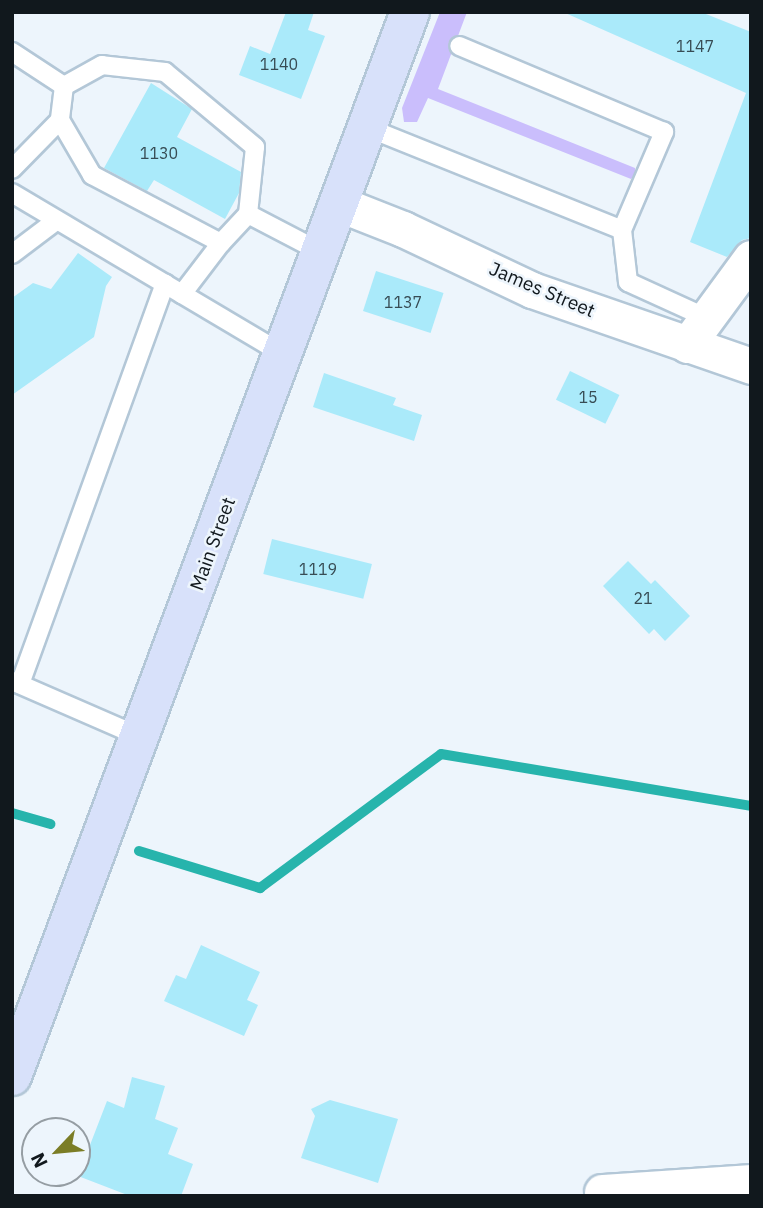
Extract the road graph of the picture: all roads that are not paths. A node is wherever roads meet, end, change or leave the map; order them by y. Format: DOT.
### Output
graph roads {
  1 [pos="410,12"];
  2 [pos="459,46"];
  3 [pos="12,52"];
  4 [pos="64,86"];
  5 [pos="60,120"];
  6 [pos="366,127"];
  7 [pos="12,169"];
  8 [pos="12,193"];
  9 [pos="337,203"];
  10 [pos="248,214"];
  11 [pos="57,220"];
  12 [pos="622,230"];
  13 [pos="221,243"];
  14 [pos="319,251"];
  15 [pos="12,254"];
  16 [pos="751,258"];
  17 [pos="165,284"];
  18 [pos="641,287"];
  19 [pos="182,294"];
  20 [pos="625,324"];
  21 [pos="697,331"];
  22 [pos="282,354"];
  23 [pos="751,366"];
  24 [pos="16,682"];
  25 [pos="141,737"];
  26 [pos="12,1076"];
  27 [pos="751,1182"];
  28 [pos="602,1192"];
  1 -- 6 [label="main road, Main Street"];
  2 -- 12 [label="lane"];
  3 -- 4 [label="lane"];
  4 -- 5 [label="lane"];
  4 -- 10 [label="lane"];
  5 -- 7 [label="lane"];
  5 -- 13 [label="lane"];
  6 -- 9 [label="main road, Main Street"];
  6 -- 12 [label="lane"];
  8 -- 11 [label="lane"];
  9 -- 14 [label="main road, Main Street"];
  9 -- 20 [label="street, James Street"];
  10 -- 13 [label="lane"];
  10 -- 14 [label="lane"];
  11 -- 15 [label="lane"];
  11 -- 17 [label="lane"];
  12 -- 18 [label="lane"];
  13 -- 19 [label="lane"];
  14 -- 22 [label="main road, Main Street"];
  16 -- 21 [label="street"];
  17 -- 19 [label="lane"];
  17 -- 24 [label="lane"];
  18 -- 20 [label="lane"];
  18 -- 21 [label="lane"];
  19 -- 22 [label="lane"];
  20 -- 21 [label="street, James Street"];
  21 -- 23 [label="street, James Street"];
  22 -- 25 [label="main road, Main Street"];
  24 -- 25 [label="lane"];
  25 -- 26 [label="main road, Main Street"];
  27 -- 28 [label="street"];
}
